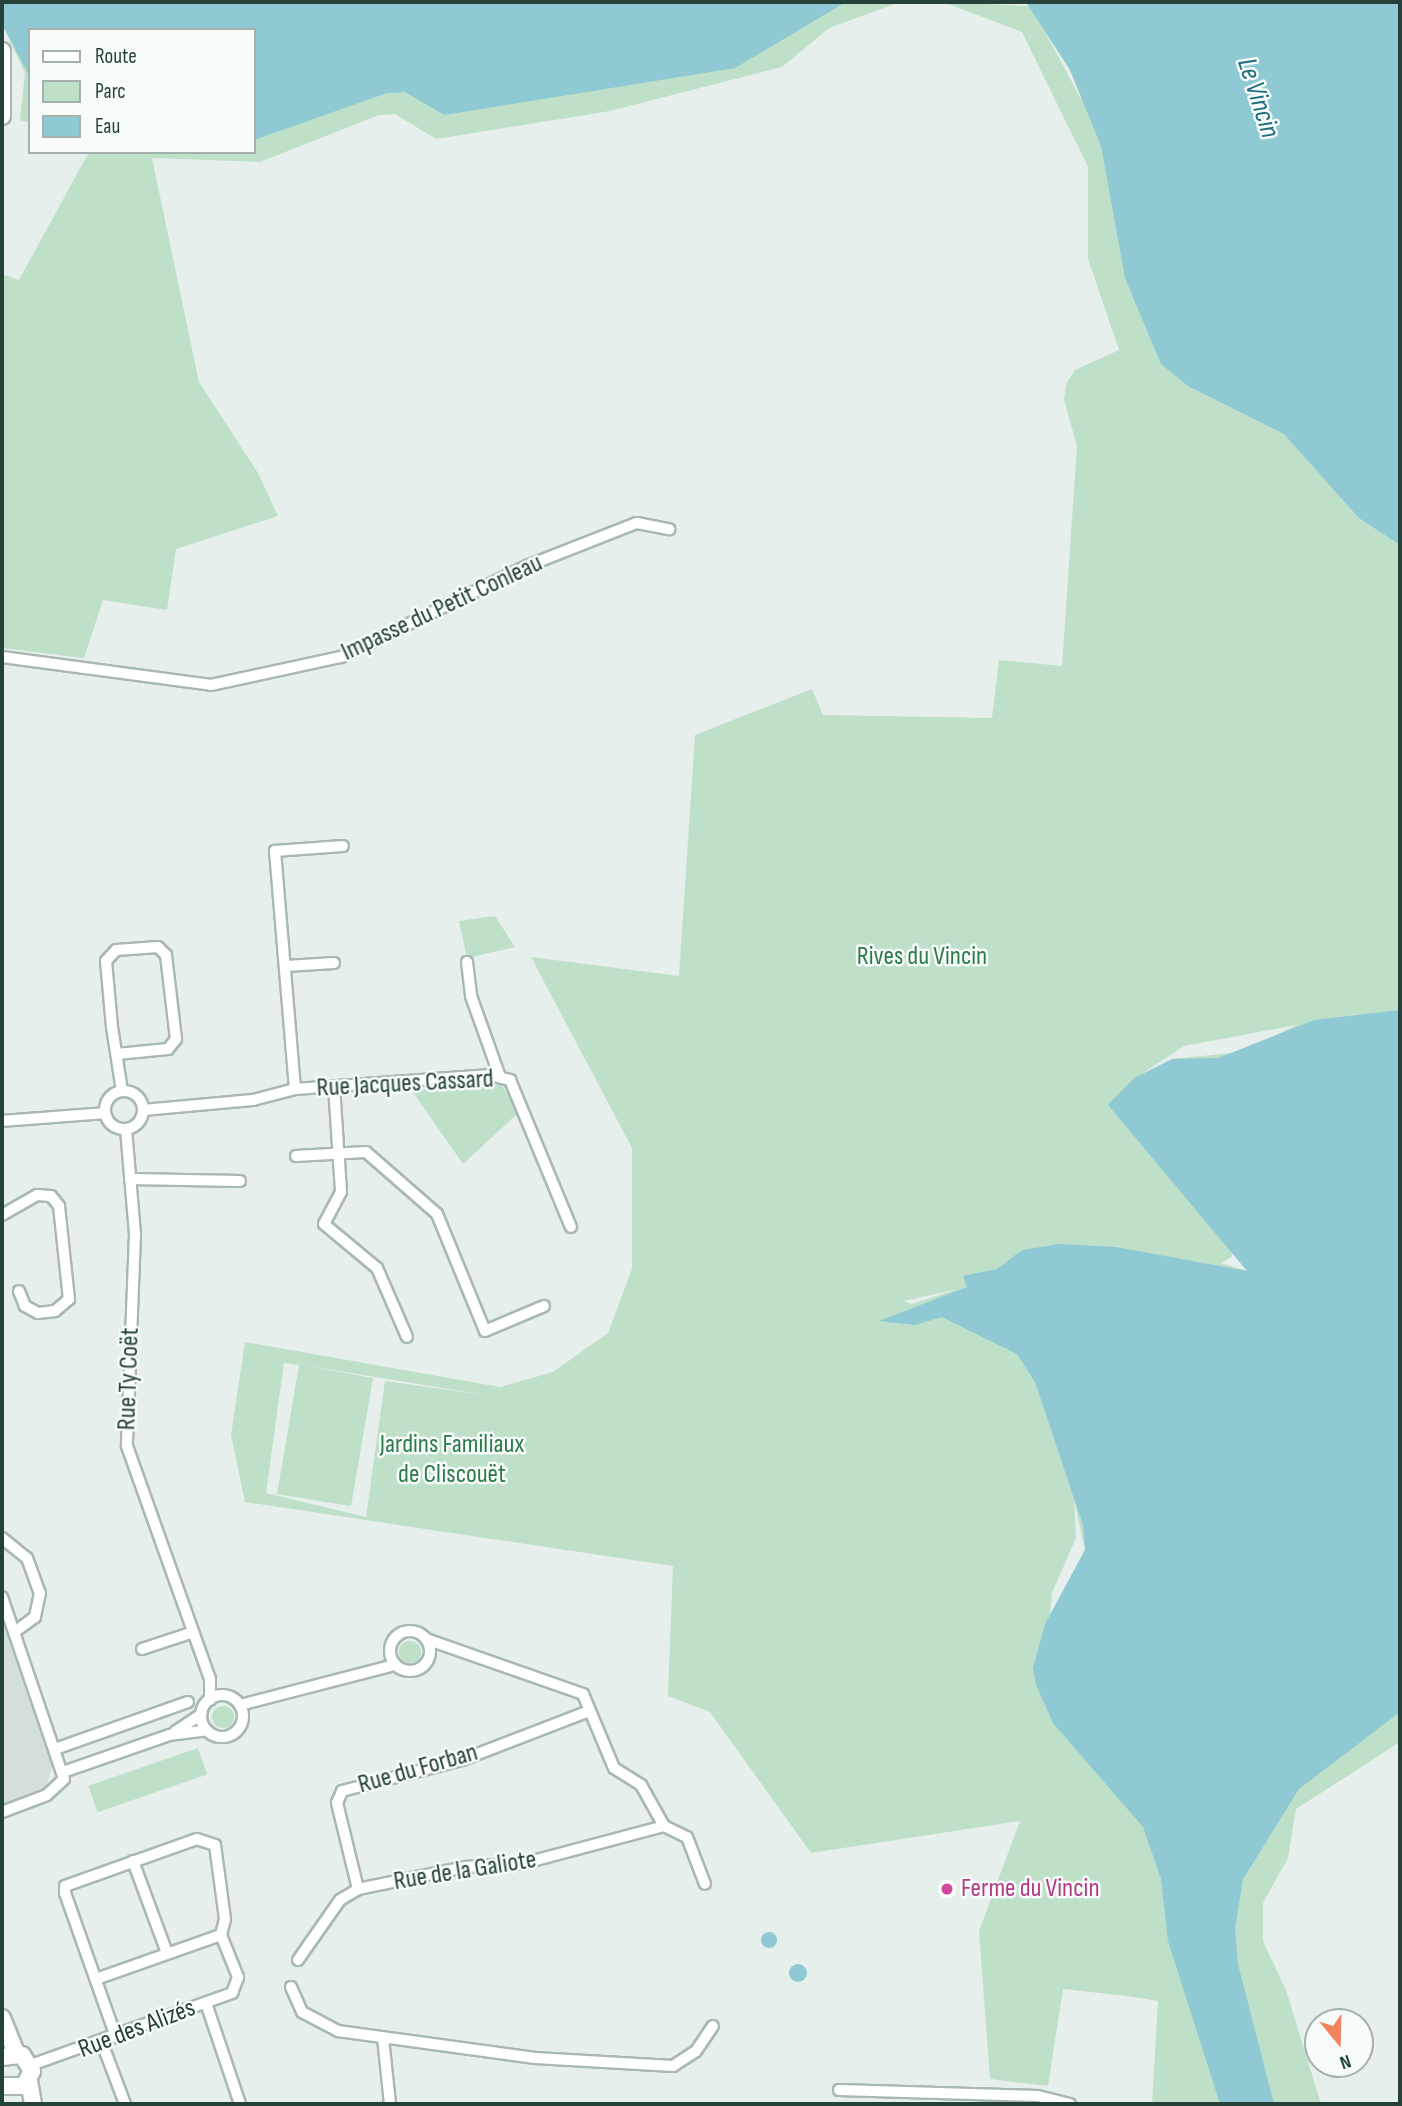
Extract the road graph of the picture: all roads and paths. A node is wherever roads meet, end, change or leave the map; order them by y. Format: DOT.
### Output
graph roads {
  1 [pos="2,51"];
  2 [pos="2,116"];
  3 [pos="669,529"];
  4 [pos="2,657"];
  5 [pos="343,846"];
  6 [pos="334,962"];
  7 [pos="467,962"];
  8 [pos="286,966"];
  9 [pos="117,1054"];
  10 [pos="500,1077"];
  11 [pos="334,1086"];
  12 [pos="295,1089"];
  13 [pos="122,1091"];
  14 [pos="143,1110"];
  15 [pos="105,1113"];
  16 [pos="2,1121"];
  17 [pos="126,1129"];
  18 [pos="338,1152"];
  19 [pos="296,1156"];
  20 [pos="130,1179"];
  21 [pos="240,1181"];
  22 [pos="2,1215"];
  23 [pos="571,1227"];
  24 [pos="19,1291"];
  25 [pos="544,1307"];
  26 [pos="407,1337"];
  27 [pos="2,1538"];
  28 [pos="2,1597"];
  29 [pos="14,1632"];
  30 [pos="191,1633"];
  31 [pos="426,1639"];
  32 [pos="390,1646"];
  33 [pos="142,1649"];
  34 [pos="460,1651"];
  35 [pos="429,1657"];
  36 [pos="394,1665"];
  37 [pos="359,1669"];
  38 [pos="276,1698"];
  39 [pos="210,1700"];
  40 [pos="188,1702"];
  41 [pos="240,1705"];
  42 [pos="589,1711"];
  43 [pos="202,1714"];
  44 [pos="243,1718"];
  45 [pos="207,1730"];
  46 [pos="169,1735"];
  47 [pos="55,1749"];
  48 [pos="64,1772"];
  49 [pos="2,1812"];
  50 [pos="664,1826"];
  51 [pos="133,1861"];
  52 [pos="705,1884"];
  53 [pos="358,1889"];
  54 [pos="220,1935"];
  55 [pos="167,1953"];
  56 [pos="298,1960"];
  57 [pos="96,1979"];
  58 [pos="291,1987"];
  59 [pos="206,2003"];
  60 [pos="2,2018"];
  61 [pos="713,2026"];
  62 [pos="116,2038"];
  63 [pos="383,2038"];
  64 [pos="102,2043"];
  65 [pos="9,2055"];
  66 [pos="30,2073"];
  67 [pos="839,2090"];
  68 [pos="9,2093"];
  69 [pos="33,2104"];
  70 [pos="125,2104"];
  71 [pos="240,2104"];
  72 [pos="390,2104"];
  73 [pos="1070,2104"];
  1 -- 2 [label="street"];
  3 -- 4 [label="street, Impasse du Petit Conleau"];
  5 -- 8 [label="street"];
  6 -- 8 [label="street"];
  7 -- 10 [label="street"];
  8 -- 12 [label="street"];
  9 -- 9 [label="street"];
  9 -- 13 [label="street"];
  10 -- 11 [label="street, Rue Jacques Cassard"];
  10 -- 23 [label="street, Rue Jacques Cassard"];
  11 -- 12 [label="street, Rue Jacques Cassard"];
  11 -- 18 [label="street"];
  12 -- 14 [label="street, Rue Jacques Cassard"];
  13 -- 14 [label="street"];
  13 -- 15 [label="street"];
  14 -- 17 [label="street"];
  15 -- 16 [label="street"];
  15 -- 17 [label="street"];
  17 -- 20 [label="street, Rue Ty Coët"];
  18 -- 19 [label="street"];
  18 -- 25 [label="street"];
  18 -- 26 [label="street"];
  20 -- 21 [label="street"];
  20 -- 30 [label="street, Rue Ty Coët"];
  22 -- 24 [label="street"];
  27 -- 29 [label="street"];
  28 -- 29 [label="street"];
  29 -- 47 [label="street"];
  30 -- 33 [label="street"];
  30 -- 39 [label="street, Rue Ty Coët"];
  31 -- 32 [label="street"];
  31 -- 34 [label="street"];
  31 -- 35 [label="street"];
  32 -- 36 [label="street"];
  32 -- 37 [label="street"];
  34 -- 35 [label="street"];
  34 -- 42 [label="street"];
  35 -- 36 [label="street"];
  36 -- 37 [label="street"];
  37 -- 38 [label="street"];
  38 -- 41 [label="street"];
  38 -- 44 [label="street"];
  39 -- 41 [label="street"];
  39 -- 43 [label="street"];
  40 -- 47 [label="street"];
  41 -- 44 [label="street"];
  42 -- 50 [label="street"];
  42 -- 53 [label="street, Rue du Forban"];
  43 -- 45 [label="street"];
  43 -- 46 [label="street"];
  44 -- 45 [label="street"];
  45 -- 46 [label="street"];
  46 -- 48 [label="street"];
  47 -- 48 [label="street"];
  48 -- 49 [label="street"];
  50 -- 52 [label="street"];
  50 -- 53 [label="street, Rue de la Galiote"];
  51 -- 54 [label="street"];
  51 -- 55 [label="street"];
  51 -- 57 [label="street"];
  53 -- 56 [label="street, Rue de la Galiote"];
  54 -- 55 [label="street"];
  54 -- 59 [label="street, Rue des Alizés"];
  55 -- 57 [label="street"];
  57 -- 62 [label="street"];
  58 -- 63 [label="street"];
  59 -- 62 [label="street, Rue des Alizés"];
  59 -- 71 [label="street"];
  60 -- 65 [label="street"];
  61 -- 63 [label="street"];
  62 -- 64 [label="street, Rue des Alizés"];
  63 -- 72 [label="street"];
  64 -- 66 [label="street, Rue des Alizés"];
  64 -- 70 [label="street"];
  65 -- 66 [label="street"];
  66 -- 68 [label="street"];
  66 -- 69 [label="street"];
  67 -- 73 [label="street"];
}
